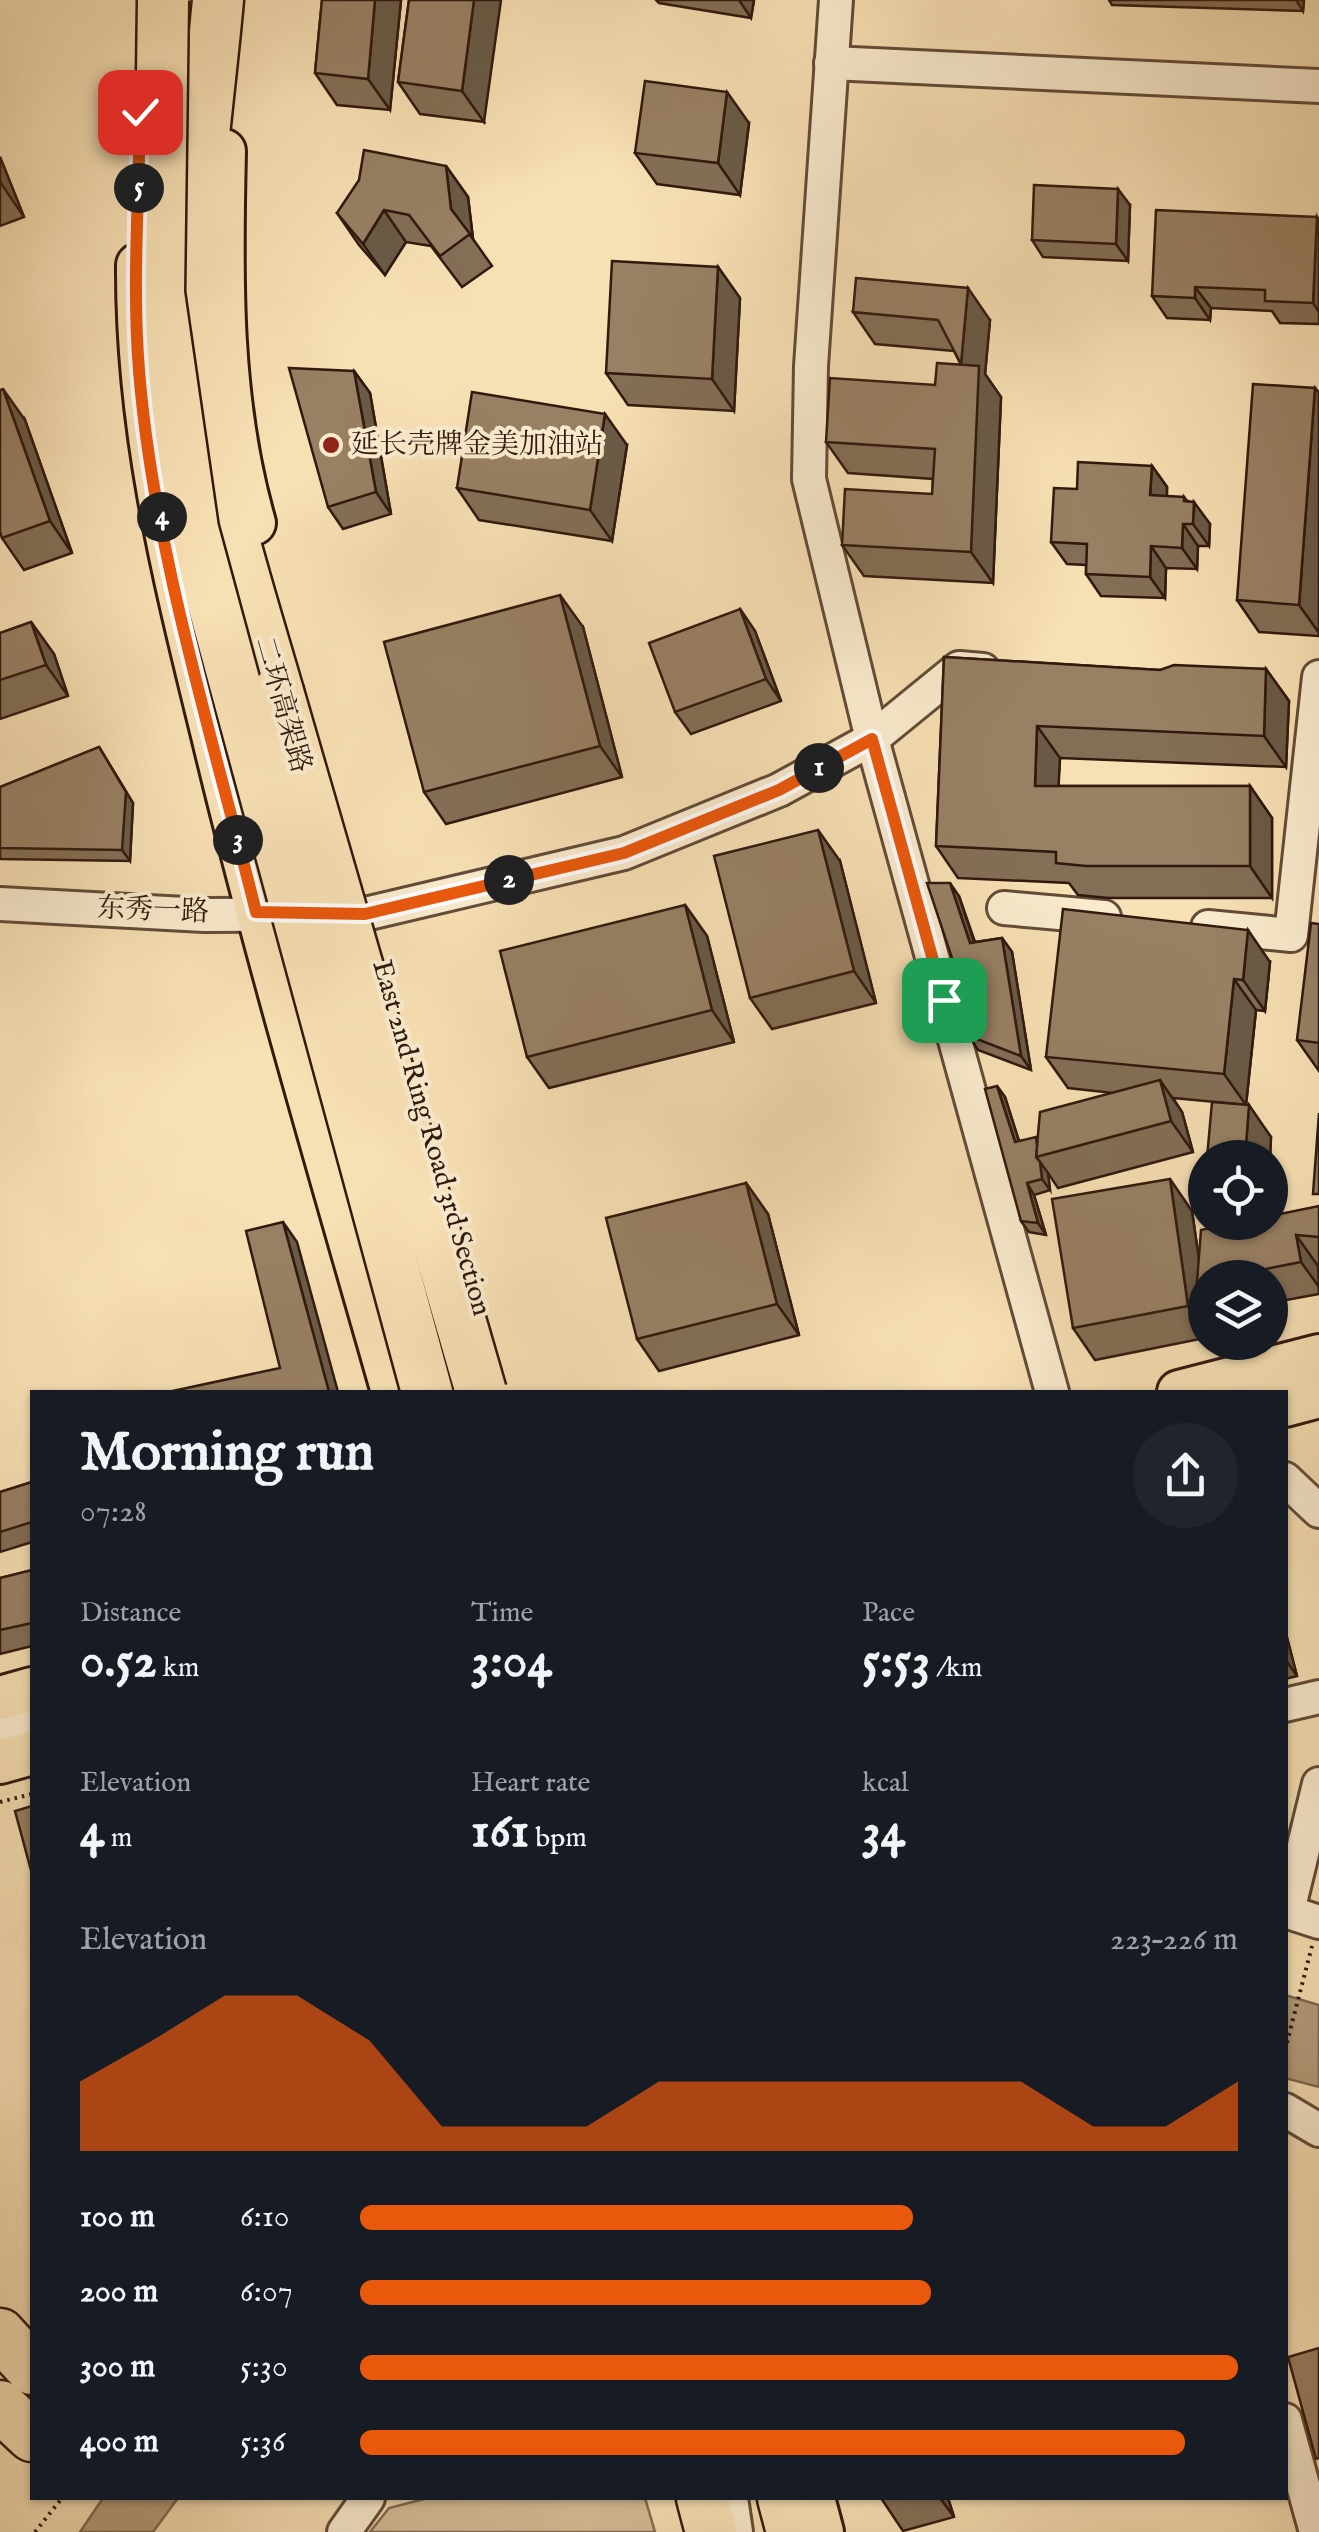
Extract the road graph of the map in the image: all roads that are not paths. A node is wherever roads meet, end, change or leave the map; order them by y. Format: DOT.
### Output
graph roads {
  1 [pos="147,0"];
  2 [pos="164,0"];
  3 [pos="218,0"];
  4 [pos="234,0"];
  5 [pos="836,0"];
  6 [pos="832,63"];
  7 [pos="1319,86"];
  8 [pos="1015,672"];
  9 [pos="1319,676"];
  10 [pos="259,697"];
  11 [pos="872,739"];
  12 [pos="0,904"];
  13 [pos="1004,908"];
  14 [pos="256,912"];
  15 [pos="365,914"];
  16 [pos="1138,920"];
  17 [pos="1176,924"];
  18 [pos="1319,1356"];
  19 [pos="392,1390"];
  20 [pos="427,1390"];
  21 [pos="481,1390"];
  22 [pos="504,1390"];
  23 [pos="1051,1390"];
  24 [pos="1187,1390"];
  25 [pos="1319,1396"];
  26 [pos="1288,1405"];
  27 [pos="1288,1482"];
  28 [pos="1319,1511"];
  29 [pos="30,1690"];
  30 [pos="1319,1697"];
  31 [pos="0,1698"];
  32 [pos="1288,1704"];
  33 [pos="30,1721"];
  34 [pos="0,1729"];
  35 [pos="30,1754"];
  36 [pos="0,1762"];
  37 [pos="1319,1784"];
  38 [pos="1288,1903"];
  39 [pos="1288,1912"];
  40 [pos="1319,1922"];
  41 [pos="1288,2112"];
  42 [pos="1319,2130"];
  43 [pos="0,2330"];
  44 [pos="30,2349"];
  45 [pos="30,2367"];
  46 [pos="0,2382"];
  47 [pos="30,2405"];
  48 [pos="0,2406"];
  49 [pos="1288,2431"];
  50 [pos="30,2434"];
  51 [pos="367,2500"];
  52 [pos="695,2500"];
  53 [pos="703,2500"];
  54 [pos="721,2500"];
  55 [pos="732,2500"];
  56 [pos="775,2500"];
  57 [pos="783,2500"];
  58 [pos="814,2500"];
  59 [pos="344,2532"];
  60 [pos="703,2532"];
  61 [pos="712,2532"];
  62 [pos="733,2532"];
  63 [pos="790,2532"];
  64 [pos="822,2532"];
  65 [pos="1316,2532"];
  1 -- 14 [label="main road"];
  2 -- 10 [label="highway, 二环高架路, bridge"];
  3 -- 10 [label="highway, 二环高架路"];
  4 -- 15 [label="main road, East 2nd Ring Road 3rd Section"];
  5 -- 6 [label="street"];
  6 -- 7 [label="street"];
  6 -- 11 [label="street"];
  8 -- 11 [label="street, 东秀一路"];
  9 -- 17 [label="street"];
  10 -- 20 [label="highway, 二环高架路, bridge"];
  10 -- 21 [label="highway, 二环高架路, bridge"];
  11 -- 15 [label="street, 东秀一路"];
  11 -- 23 [label="street"];
  12 -- 14 [label="street, 东秀一路"];
  13 -- 16 [label="street"];
  14 -- 15 [label="street, 东秀一路"];
  14 -- 19 [label="main road"];
  15 -- 22 [label="main road, East 2nd Ring Road 3rd Section"];
  18 -- 24 [label="main road"];
  25 -- 26 [label="main road"];
  27 -- 28 [label="street"];
  29 -- 31 [label="main road"];
  30 -- 32 [label="street"];
  33 -- 34 [label="street"];
  35 -- 36 [label="main road"];
  37 -- 38 [label="street"];
  39 -- 40 [label="street"];
  41 -- 42 [label="street"];
  43 -- 44 [label="highway"];
  43 -- 45 [label="highway"];
  46 -- 47 [label="highway"];
  48 -- 50 [label="highway"];
  49 -- 65 [label="street"];
  51 -- 59 [label="street"];
  52 -- 60 [label="main road"];
  53 -- 61 [label="highway"];
  54 -- 62 [label="highway"];
  55 -- 62 [label="street"];
  56 -- 63 [label="street"];
  57 -- 63 [label="highway"];
  58 -- 64 [label="main road"];
}
